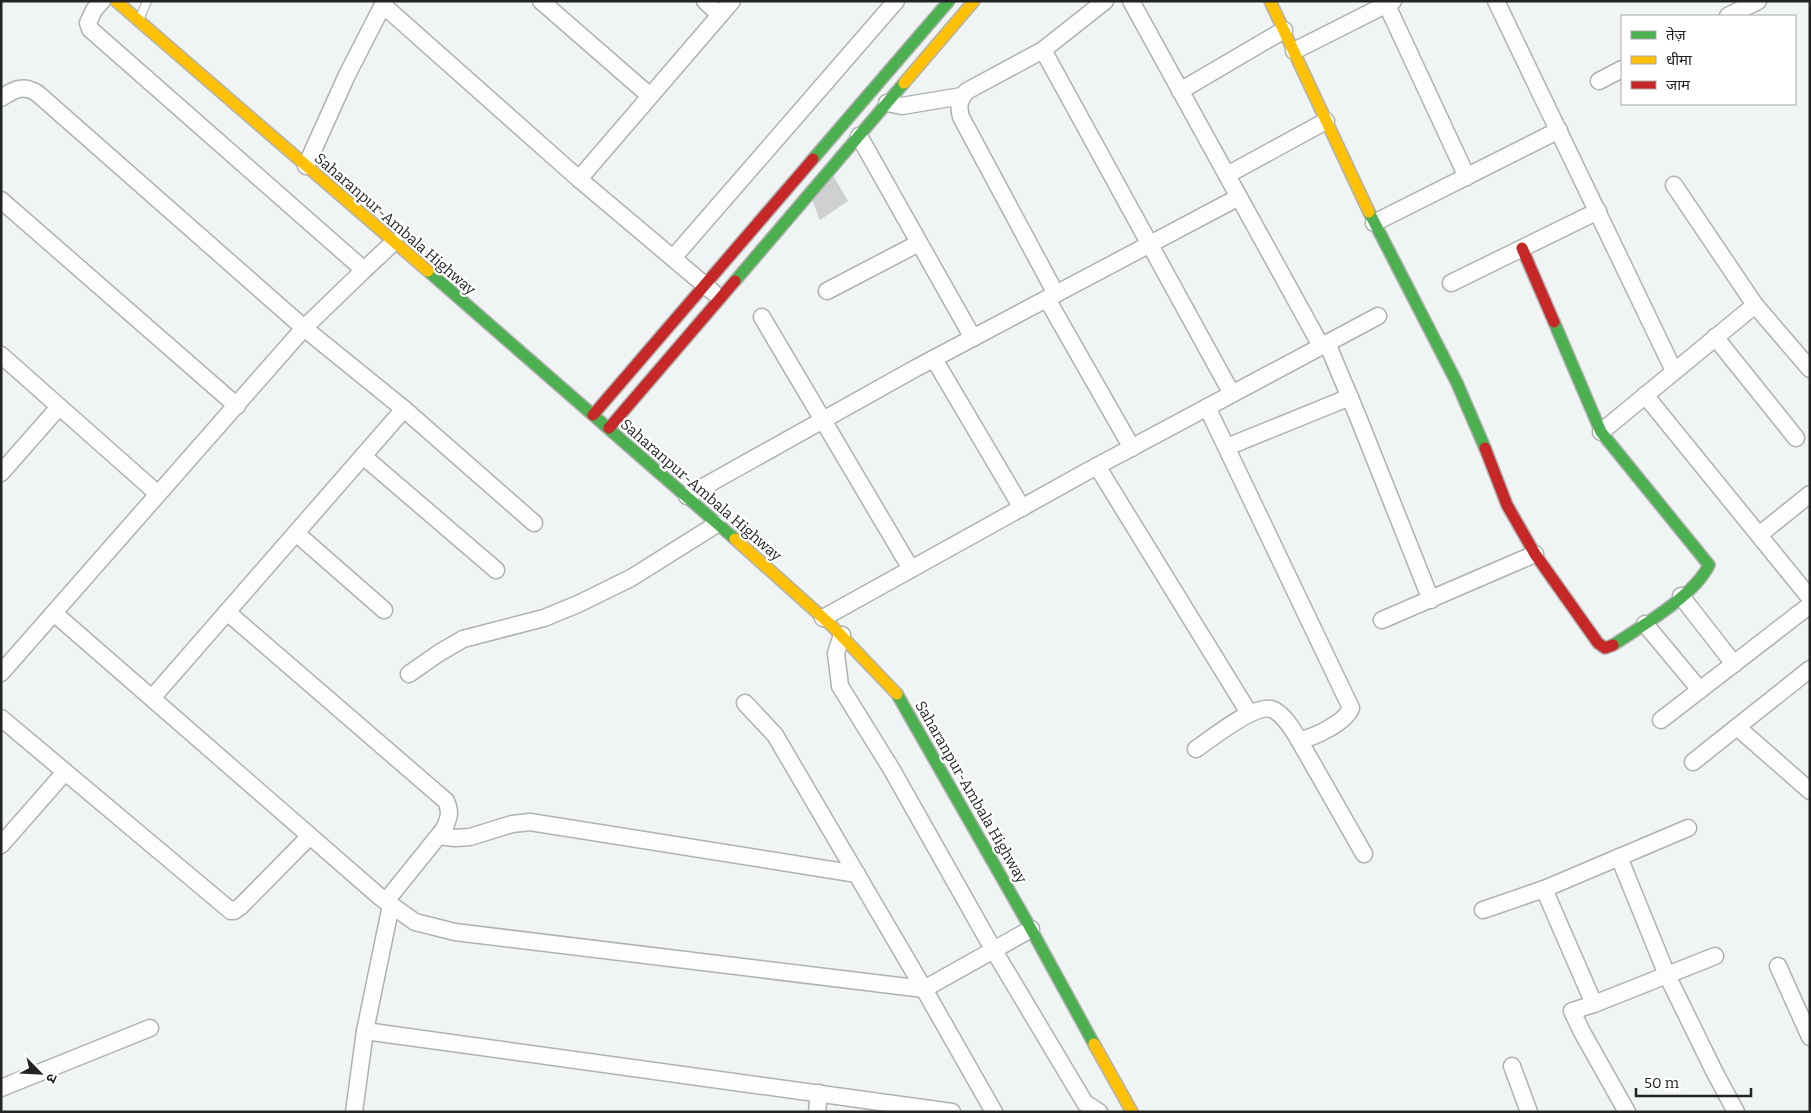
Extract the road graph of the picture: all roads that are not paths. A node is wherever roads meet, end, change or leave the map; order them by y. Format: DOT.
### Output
graph roads {
  1 [pos="102,1"];
  2 [pos="116,1"];
  3 [pos="147,1"];
  4 [pos="541,1"];
  5 [pos="704,1"];
  6 [pos="732,1"];
  7 [pos="896,1"];
  8 [pos="949,1"];
  9 [pos="974,1"];
  10 [pos="1105,1"];
  11 [pos="1131,1"];
  12 [pos="1270,1"];
  13 [pos="1496,1"];
  14 [pos="1758,1"];
  15 [pos="1388,2"];
  16 [pos="384,3"];
  17 [pos="720,15"];
  18 [pos="1730,15"];
  19 [pos="139,20"];
  20 [pos="1284,30"];
  21 [pos="1043,50"];
  22 [pos="1294,51"];
  23 [pos="1621,70"];
  24 [pos="1599,81"];
  25 [pos="1180,91"];
  26 [pos="650,96"];
  27 [pos="962,96"];
  28 [pos="1,98"];
  29 [pos="887,103"];
  30 [pos="1326,121"];
  31 [pos="1559,130"];
  32 [pos="859,136"];
  33 [pos="306,166"];
  34 [pos="1227,175"];
  35 [pos="1467,177"];
  36 [pos="579,179"];
  37 [pos="1674,185"];
  38 [pos="1239,197"];
  39 [pos="1,200"];
  40 [pos="1598,211"];
  41 [pos="1374,223"];
  42 [pos="394,242"];
  43 [pos="919,243"];
  44 [pos="1150,244"];
  45 [pos="1522,248"];
  46 [pos="673,258"];
  47 [pos="364,270"];
  48 [pos="1451,283"];
  49 [pos="705,286"];
  50 [pos="826,291"];
  51 [pos="1052,296"];
  52 [pos="720,298"];
  53 [pos="1755,305"];
  54 [pos="762,316"];
  55 [pos="1378,316"];
  56 [pos="304,328"];
  57 [pos="1715,337"];
  58 [pos="973,338"];
  59 [pos="1324,345"];
  60 [pos="1,355"];
  61 [pos="934,359"];
  62 [pos="1810,369"];
  63 [pos="1674,372"];
  64 [pos="1232,394"];
  65 [pos="1645,396"];
  66 [pos="1350,397"];
  67 [pos="237,406"];
  68 [pos="59,407"];
  69 [pos="1207,407"];
  70 [pos="404,409"];
  71 [pos="593,415"];
  72 [pos="824,419"];
  73 [pos="608,428"];
  74 [pos="1601,432"];
  75 [pos="1796,438"];
  76 [pos="1227,447"];
  77 [pos="1132,448"];
  78 [pos="363,456"];
  79 [pos="1097,466"];
  80 [pos="1,473"];
  81 [pos="158,494"];
  82 [pos="1810,494"];
  83 [pos="686,496"];
  84 [pos="1022,508"];
  85 [pos="534,523"];
  86 [pos="717,524"];
  87 [pos="296,533"];
  88 [pos="1759,535"];
  89 [pos="1535,554"];
  90 [pos="911,569"];
  91 [pos="496,570"];
  92 [pos="1681,596"];
  93 [pos="1810,598"];
  94 [pos="1430,600"];
  95 [pos="1810,605"];
  96 [pos="384,610"];
  97 [pos="227,612"];
  98 [pos="54,613"];
  99 [pos="823,618"];
  100 [pos="1382,620"];
  101 [pos="1645,624"];
  102 [pos="842,635"];
  103 [pos="1734,664"];
  104 [pos="1810,670"];
  105 [pos="1,673"];
  106 [pos="409,674"];
  107 [pos="1700,690"];
  108 [pos="152,698"];
  109 [pos="745,703"];
  110 [pos="1249,713"];
  111 [pos="1,718"];
  112 [pos="1661,720"];
  113 [pos="1737,727"];
  114 [pos="1300,740"];
  115 [pos="1196,749"];
  116 [pos="1693,762"];
  117 [pos="65,772"];
  118 [pos="1810,791"];
  119 [pos="1688,828"];
  120 [pos="310,836"];
  121 [pos="440,836"];
  122 [pos="1,845"];
  123 [pos="1364,854"];
  124 [pos="1619,857"];
  125 [pos="857,874"];
  126 [pos="1544,889"];
  127 [pos="389,903"];
  128 [pos="1483,910"];
  129 [pos="1031,929"];
  130 [pos="993,949"];
  131 [pos="1715,956"];
  132 [pos="1778,966"];
  133 [pos="1667,975"];
  134 [pos="924,989"];
  135 [pos="1594,1004"];
  136 [pos="150,1028"];
  137 [pos="365,1031"];
  138 [pos="1810,1037"];
  139 [pos="1512,1066"];
  140 [pos="1,1088"];
  141 [pos="819,1094"];
  142 [pos="354,1112"];
  143 [pos="817,1112"];
  144 [pos="952,1112"];
  145 [pos="994,1112"];
  146 [pos="1099,1112"];
  147 [pos="1132,1112"];
  148 [pos="1529,1112"];
  149 [pos="1627,1112"];
  150 [pos="1736,1112"];
  1 -- 47 [label="street"];
  2 -- 19 [label="street, Saharanpur-Ambala Highway"];
  3 -- 19 [label="lane"];
  4 -- 26 [label="street"];
  5 -- 17 [label="street"];
  6 -- 17 [label="street"];
  7 -- 46 [label="street"];
  8 -- 49 [label="street"];
  9 -- 29 [label="street"];
  10 -- 21 [label="street"];
  11 -- 25 [label="street"];
  12 -- 20 [label="street"];
  13 -- 31 [label="street"];
  14 -- 18 [label="street"];
  15 -- 22 [label="street"];
  15 -- 35 [label="street"];
  16 -- 33 [label="street"];
  16 -- 36 [label="street"];
  17 -- 26 [label="street"];
  19 -- 33 [label="street, Saharanpur-Ambala Highway"];
  20 -- 22 [label="street"];
  20 -- 25 [label="street"];
  21 -- 27 [label="street"];
  21 -- 44 [label="street"];
  22 -- 30 [label="street"];
  23 -- 24 [label="street"];
  25 -- 34 [label="street"];
  26 -- 36 [label="street"];
  27 -- 29 [label="street"];
  27 -- 51 [label="street"];
  28 -- 56 [label="street"];
  29 -- 32 [label="street"];
  30 -- 34 [label="street"];
  30 -- 41 [label="street"];
  31 -- 35 [label="street"];
  31 -- 40 [label="street"];
  32 -- 43 [label="street"];
  32 -- 52 [label="street"];
  33 -- 42 [label="street, Saharanpur-Ambala Highway"];
  34 -- 38 [label="street"];
  35 -- 41 [label="street"];
  36 -- 46 [label="street"];
  37 -- 53 [label="street"];
  38 -- 44 [label="street"];
  38 -- 59 [label="street"];
  39 -- 67 [label="street"];
  40 -- 45 [label="street"];
  40 -- 63 [label="street"];
  41 -- 89 [label="street"];
  42 -- 47 [label="street"];
  42 -- 71 [label="street, Saharanpur-Ambala Highway"];
  43 -- 50 [label="street"];
  43 -- 58 [label="street"];
  44 -- 51 [label="street"];
  44 -- 64 [label="street"];
  45 -- 48 [label="street"];
  45 -- 74 [label="street"];
  46 -- 49 [label="street"];
  47 -- 56 [label="street"];
  49 -- 52 [label="street"];
  49 -- 71 [label="street"];
  51 -- 58 [label="street"];
  51 -- 77 [label="street"];
  52 -- 73 [label="street"];
  53 -- 57 [label="street"];
  53 -- 62 [label="street"];
  54 -- 72 [label="street"];
  55 -- 59 [label="street"];
  56 -- 67 [label="street"];
  56 -- 70 [label="street"];
  57 -- 63 [label="street"];
  57 -- 75 [label="street"];
  58 -- 61 [label="street"];
  59 -- 64 [label="street"];
  59 -- 66 [label="street"];
  60 -- 68 [label="street"];
  61 -- 72 [label="street"];
  61 -- 84 [label="street"];
  63 -- 65 [label="street"];
  64 -- 69 [label="street"];
  65 -- 74 [label="street"];
  65 -- 88 [label="street"];
  66 -- 76 [label="street"];
  66 -- 94 [label="street"];
  67 -- 81 [label="street"];
  68 -- 80 [label="street"];
  68 -- 81 [label="street"];
  69 -- 76 [label="street"];
  69 -- 77 [label="street"];
  70 -- 78 [label="street"];
  70 -- 85 [label="street"];
  71 -- 73 [label="street, Saharanpur-Ambala Highway"];
  72 -- 83 [label="street"];
  72 -- 90 [label="street"];
  73 -- 83 [label="street, Saharanpur-Ambala Highway"];
  74 -- 92 [label="street"];
  76 -- 114 [label="street"];
  77 -- 79 [label="street"];
  78 -- 87 [label="street"];
  78 -- 91 [label="street"];
  79 -- 84 [label="street"];
  79 -- 110 [label="street"];
  81 -- 98 [label="street"];
  82 -- 88 [label="street"];
  83 -- 86 [label="street, Saharanpur-Ambala Highway"];
  84 -- 90 [label="street"];
  86 -- 99 [label="street, Saharanpur-Ambala Highway"];
  86 -- 106 [label="street"];
  87 -- 96 [label="street"];
  87 -- 97 [label="street"];
  88 -- 93 [label="street"];
  89 -- 94 [label="street"];
  89 -- 101 [label="street"];
  90 -- 99 [label="street"];
  92 -- 101 [label="street"];
  92 -- 103 [label="street"];
  94 -- 100 [label="street"];
  95 -- 103 [label="street"];
  97 -- 108 [label="street"];
  97 -- 121 [label="street"];
  98 -- 105 [label="street"];
  98 -- 108 [label="street"];
  99 -- 102 [label="street, Saharanpur-Ambala Highway"];
  101 -- 107 [label="street"];
  102 -- 129 [label="street, Saharanpur-Ambala Highway"];
  102 -- 130 [label="street"];
  103 -- 107 [label="street"];
  104 -- 113 [label="street"];
  107 -- 112 [label="street"];
  108 -- 120 [label="street"];
  109 -- 125 [label="street"];
  110 -- 114 [label="street"];
  110 -- 115 [label="street"];
  111 -- 117 [label="street"];
  113 -- 116 [label="street"];
  113 -- 118 [label="street"];
  114 -- 123 [label="street"];
  117 -- 120 [label="street"];
  117 -- 122 [label="street"];
  119 -- 124 [label="street"];
  120 -- 127 [label="street"];
  121 -- 125 [label="street"];
  121 -- 127 [label="street"];
  124 -- 126 [label="street"];
  124 -- 133 [label="street"];
  125 -- 134 [label="street"];
  126 -- 128 [label="street"];
  126 -- 135 [label="street"];
  127 -- 134 [label="street"];
  127 -- 137 [label="street"];
  129 -- 130 [label="street"];
  129 -- 147 [label="street, Saharanpur-Ambala Highway"];
  130 -- 134 [label="street"];
  130 -- 146 [label="street"];
  131 -- 133 [label="street"];
  132 -- 138 [label="street"];
  133 -- 135 [label="street"];
  133 -- 150 [label="street"];
  134 -- 145 [label="street"];
  135 -- 149 [label="street"];
  136 -- 140 [label="street"];
  137 -- 141 [label="street"];
  137 -- 142 [label="street"];
  139 -- 148 [label="street"];
  141 -- 143 [label="street"];
  141 -- 144 [label="street"];
}
